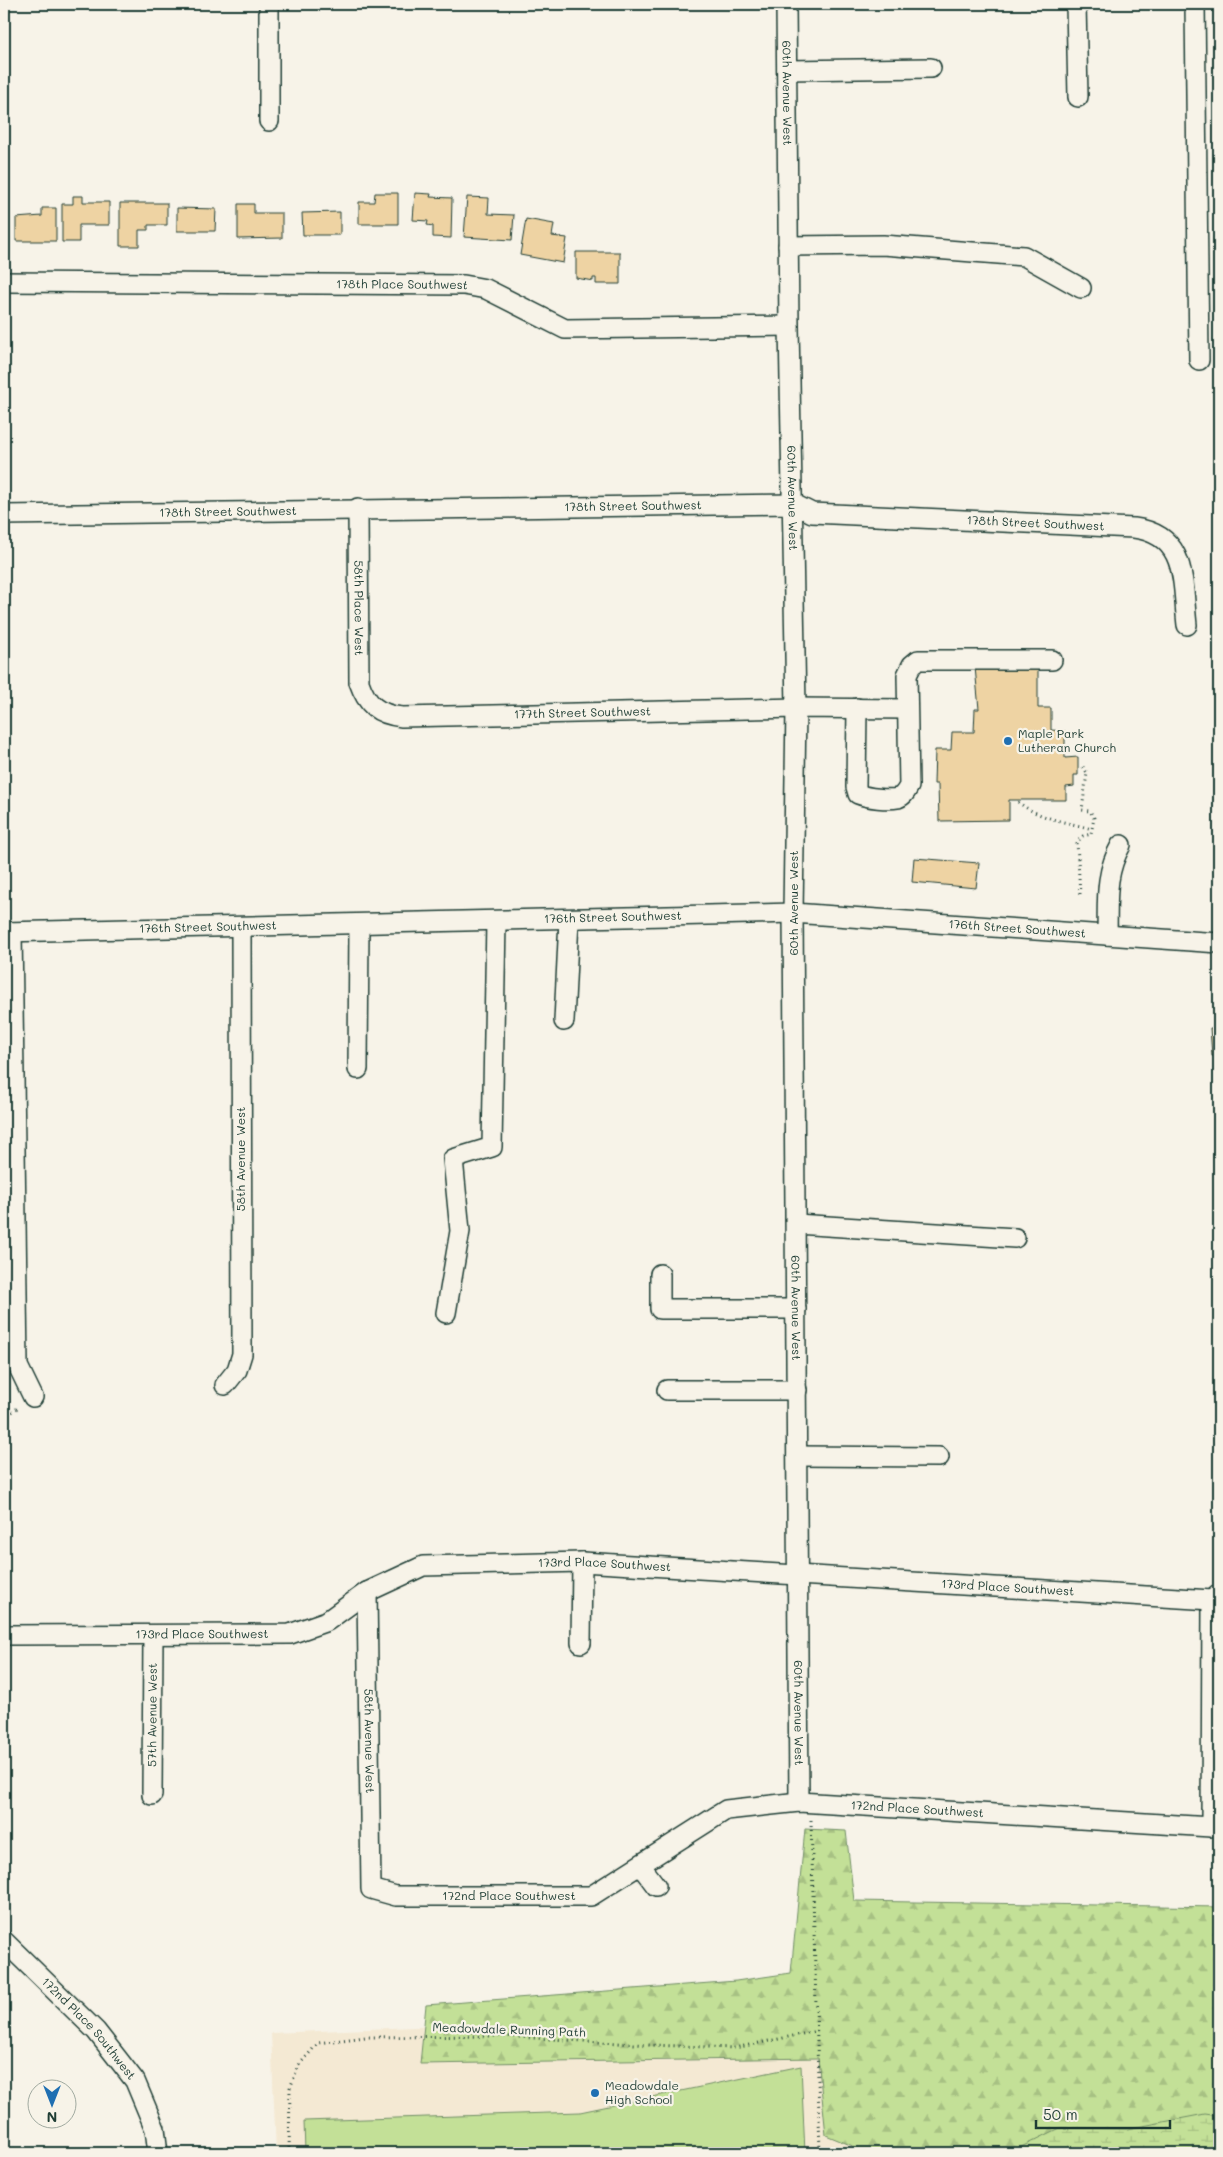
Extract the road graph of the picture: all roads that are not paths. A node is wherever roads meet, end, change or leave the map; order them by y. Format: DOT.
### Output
graph roads {
  1 [pos="269,4"];
  2 [pos="786,4"];
  3 [pos="1076,4"];
  4 [pos="1195,4"];
  5 [pos="932,68"];
  6 [pos="787,70"];
  7 [pos="1078,97"];
  8 [pos="269,121"];
  9 [pos="788,246"];
  10 [pos="4,282"];
  11 [pos="1081,288"];
  12 [pos="789,326"];
  13 [pos="1199,360"];
  14 [pos="794,504"];
  15 [pos="358,508"];
  16 [pos="4,515"];
  17 [pos="1187,625"];
  18 [pos="1052,660"];
  19 [pos="370,705"];
  20 [pos="796,708"];
  21 [pos="857,708"];
  22 [pos="906,709"];
  23 [pos="1121,845"];
  24 [pos="794,913"];
  25 [pos="569,920"];
  26 [pos="496,921"];
  27 [pos="359,925"];
  28 [pos="241,928"];
  29 [pos="8,932"];
  30 [pos="1107,935"];
  31 [pos="1219,943"];
  32 [pos="564,1021"];
  33 [pos="358,1069"];
  34 [pos="796,1224"];
  35 [pos="1015,1238"];
  36 [pos="660,1274"];
  37 [pos="796,1309"];
  38 [pos="446,1313"];
  39 [pos="225,1385"];
  40 [pos="667,1390"];
  41 [pos="797,1390"];
  42 [pos="33,1397"];
  43 [pos="797,1456"];
  44 [pos="939,1457"];
  45 [pos="582,1562"];
  46 [pos="798,1574"];
  47 [pos="367,1592"];
  48 [pos="1216,1597"];
  49 [pos="4,1634"];
  50 [pos="153,1635"];
  51 [pos="581,1643"];
  52 [pos="152,1795"];
  53 [pos="803,1802"];
  54 [pos="641,1866"];
  55 [pos="656,1886"];
  56 [pos="371,1889"];
  57 [pos="4,1941"];
  58 [pos="158,2153"];
  1 -- 8 [label="street"];
  2 -- 6 [label="street, 60th Avenue West"];
  3 -- 7 [label="street"];
  4 -- 13 [label="street"];
  5 -- 6 [label="street"];
  6 -- 9 [label="street, 60th Avenue West"];
  9 -- 11 [label="street"];
  9 -- 12 [label="street, 60th Avenue West"];
  10 -- 12 [label="street, 178th Place Southwest"];
  12 -- 14 [label="street, 60th Avenue West"];
  14 -- 15 [label="street, 178th Street Southwest"];
  14 -- 17 [label="street, 178th Street Southwest"];
  14 -- 20 [label="street, 60th Avenue West"];
  15 -- 16 [label="street, 178th Street Southwest"];
  15 -- 19 [label="street, 58th Place West"];
  18 -- 22 [label="street"];
  19 -- 20 [label="street, 177th Street Southwest"];
  20 -- 21 [label="street, 177th Street Southwest"];
  20 -- 24 [label="street, 60th Avenue West"];
  21 -- 22 [label="street, 177th Street Southwest"];
  21 -- 22 [label="street"];
  23 -- 30 [label="street"];
  24 -- 25 [label="street, 176th Street Southwest"];
  24 -- 30 [label="street, 176th Street Southwest"];
  24 -- 34 [label="street, 60th Avenue West"];
  25 -- 26 [label="street, 176th Street Southwest"];
  25 -- 32 [label="street"];
  26 -- 27 [label="street, 176th Street Southwest"];
  26 -- 38 [label="street"];
  27 -- 28 [label="street, 176th Street Southwest"];
  27 -- 33 [label="street"];
  28 -- 29 [label="street, 176th Street Southwest"];
  28 -- 39 [label="street, 58th Avenue West"];
  29 -- 42 [label="street"];
  30 -- 31 [label="street, 176th Street Southwest"];
  34 -- 35 [label="street"];
  34 -- 37 [label="street, 60th Avenue West"];
  36 -- 37 [label="street"];
  37 -- 41 [label="street, 60th Avenue West"];
  40 -- 41 [label="street"];
  41 -- 43 [label="street, 60th Avenue West"];
  43 -- 44 [label="street"];
  43 -- 46 [label="street, 60th Avenue West"];
  45 -- 46 [label="street, 173rd Place Southwest"];
  45 -- 47 [label="street, 173rd Place Southwest"];
  45 -- 51 [label="street"];
  46 -- 48 [label="street, 173rd Place Southwest"];
  46 -- 53 [label="street, 60th Avenue West"];
  47 -- 50 [label="street, 173rd Place Southwest"];
  47 -- 56 [label="street, 58th Avenue West"];
  48 -- 53 [label="street, 172nd Place Southwest"];
  49 -- 50 [label="street, 173rd Place Southwest"];
  50 -- 52 [label="street, 57th Avenue West"];
  53 -- 54 [label="street, 172nd Place Southwest"];
  54 -- 55 [label="street"];
  54 -- 56 [label="street, 172nd Place Southwest"];
  57 -- 58 [label="street, 172nd Place Southwest"];
}
